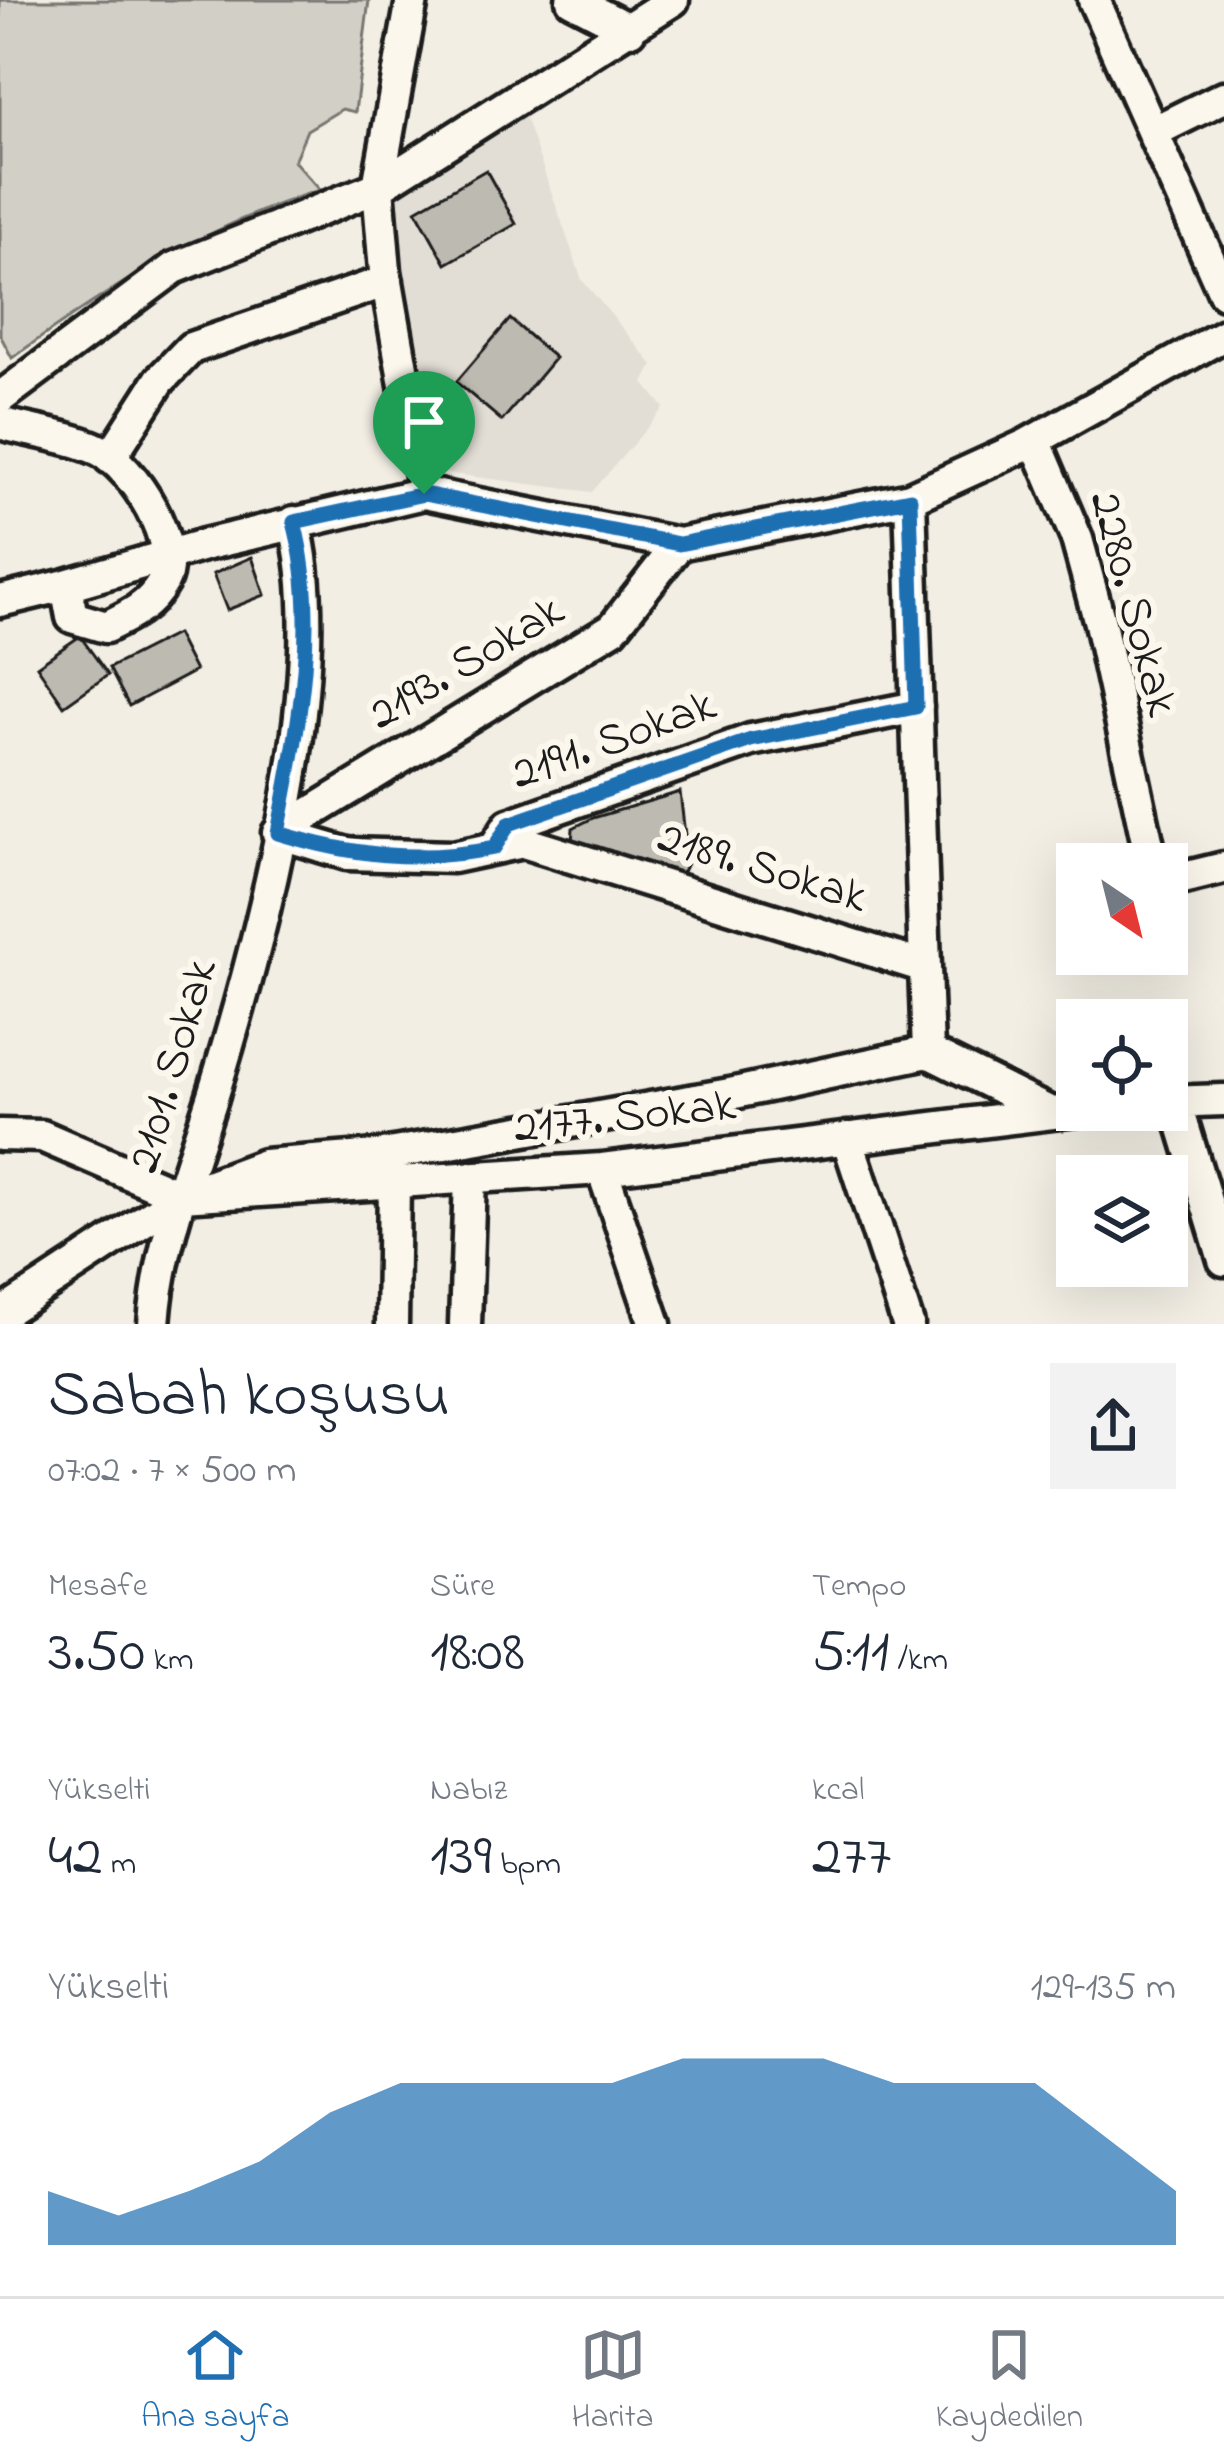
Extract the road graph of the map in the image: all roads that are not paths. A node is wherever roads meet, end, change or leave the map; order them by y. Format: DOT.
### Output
graph roads {
  1 [pos="412,0"];
  2 [pos="572,0"];
  3 [pos="673,0"];
  4 [pos="1094,0"];
  5 [pos="630,30"];
  6 [pos="1224,97"];
  7 [pos="1153,132"];
  8 [pos="378,187"];
  9 [pos="387,281"];
  10 [pos="1224,293"];
  11 [pos="1224,335"];
  12 [pos="0,398"];
  13 [pos="0,423"];
  14 [pos="1035,440"];
  15 [pos="110,458"];
  16 [pos="424,494"];
  17 [pos="910,499"];
  18 [pos="294,522"];
  19 [pos="679,544"];
  20 [pos="168,555"];
  21 [pos="66,585"];
  22 [pos="0,601"];
  23 [pos="916,707"];
  24 [pos="278,833"];
  25 [pos="1147,843"];
  26 [pos="494,848"];
  27 [pos="1224,868"];
  28 [pos="1188,877"];
  29 [pos="925,967"];
  30 [pos="928,1052"];
  31 [pos="1224,1100"];
  32 [pos="1188,1101"];
  33 [pos="1056,1108"];
  34 [pos="1056,1112"];
  35 [pos="1181,1131"];
  36 [pos="0,1135"];
  37 [pos="848,1138"];
  38 [pos="602,1169"];
  39 [pos="470,1178"];
  40 [pos="394,1183"];
  41 [pos="181,1196"];
  42 [pos="1224,1260"];
  43 [pos="0,1315"];
  44 [pos="154,1324"];
  45 [pos="392,1324"];
  46 [pos="465,1324"];
  47 [pos="655,1324"];
  48 [pos="908,1324"];
  1 -- 8 [label="street"];
  2 -- 5 [label="street"];
  3 -- 5 [label="street"];
  4 -- 7 [label="street"];
  5 -- 8 [label="street"];
  6 -- 7 [label="street"];
  7 -- 10 [label="street"];
  8 -- 9 [label="street"];
  8 -- 12 [label="street"];
  9 -- 15 [label="street"];
  9 -- 16 [label="street"];
  11 -- 14 [label="street"];
  13 -- 15 [label="street"];
  14 -- 17 [label="street"];
  14 -- 25 [label="street, 2280. Sokak"];
  15 -- 20 [label="street"];
  16 -- 18 [label="street"];
  16 -- 19 [label="street"];
  17 -- 19 [label="street"];
  17 -- 23 [label="street"];
  18 -- 20 [label="street"];
  18 -- 24 [label="street, 2101. Sokak"];
  19 -- 24 [label="street, 2193. Sokak"];
  20 -- 21 [label="street"];
  20 -- 21 [label="street"];
  21 -- 22 [label="street"];
  23 -- 26 [label="street, 2191. Sokak"];
  23 -- 29 [label="street"];
  24 -- 26 [label="street, 2189. Sokak"];
  24 -- 41 [label="street, 2101. Sokak"];
  26 -- 29 [label="street, 2189. Sokak"];
  27 -- 28 [label="street"];
  29 -- 30 [label="street"];
  30 -- 33 [label="street"];
  30 -- 41 [label="street"];
  31 -- 32 [label="street"];
  34 -- 37 [label="street, 2177. Sokak"];
  35 -- 42 [label="street"];
  36 -- 41 [label="street"];
  37 -- 38 [label="street, 2177. Sokak"];
  37 -- 48 [label="street"];
  38 -- 39 [label="street, 2177. Sokak"];
  38 -- 47 [label="street"];
  39 -- 40 [label="street, 2177. Sokak"];
  39 -- 46 [label="street"];
  40 -- 41 [label="street, 2177. Sokak"];
  40 -- 45 [label="street"];
  41 -- 43 [label="street"];
  41 -- 44 [label="street, 2101. Sokak"];
}
